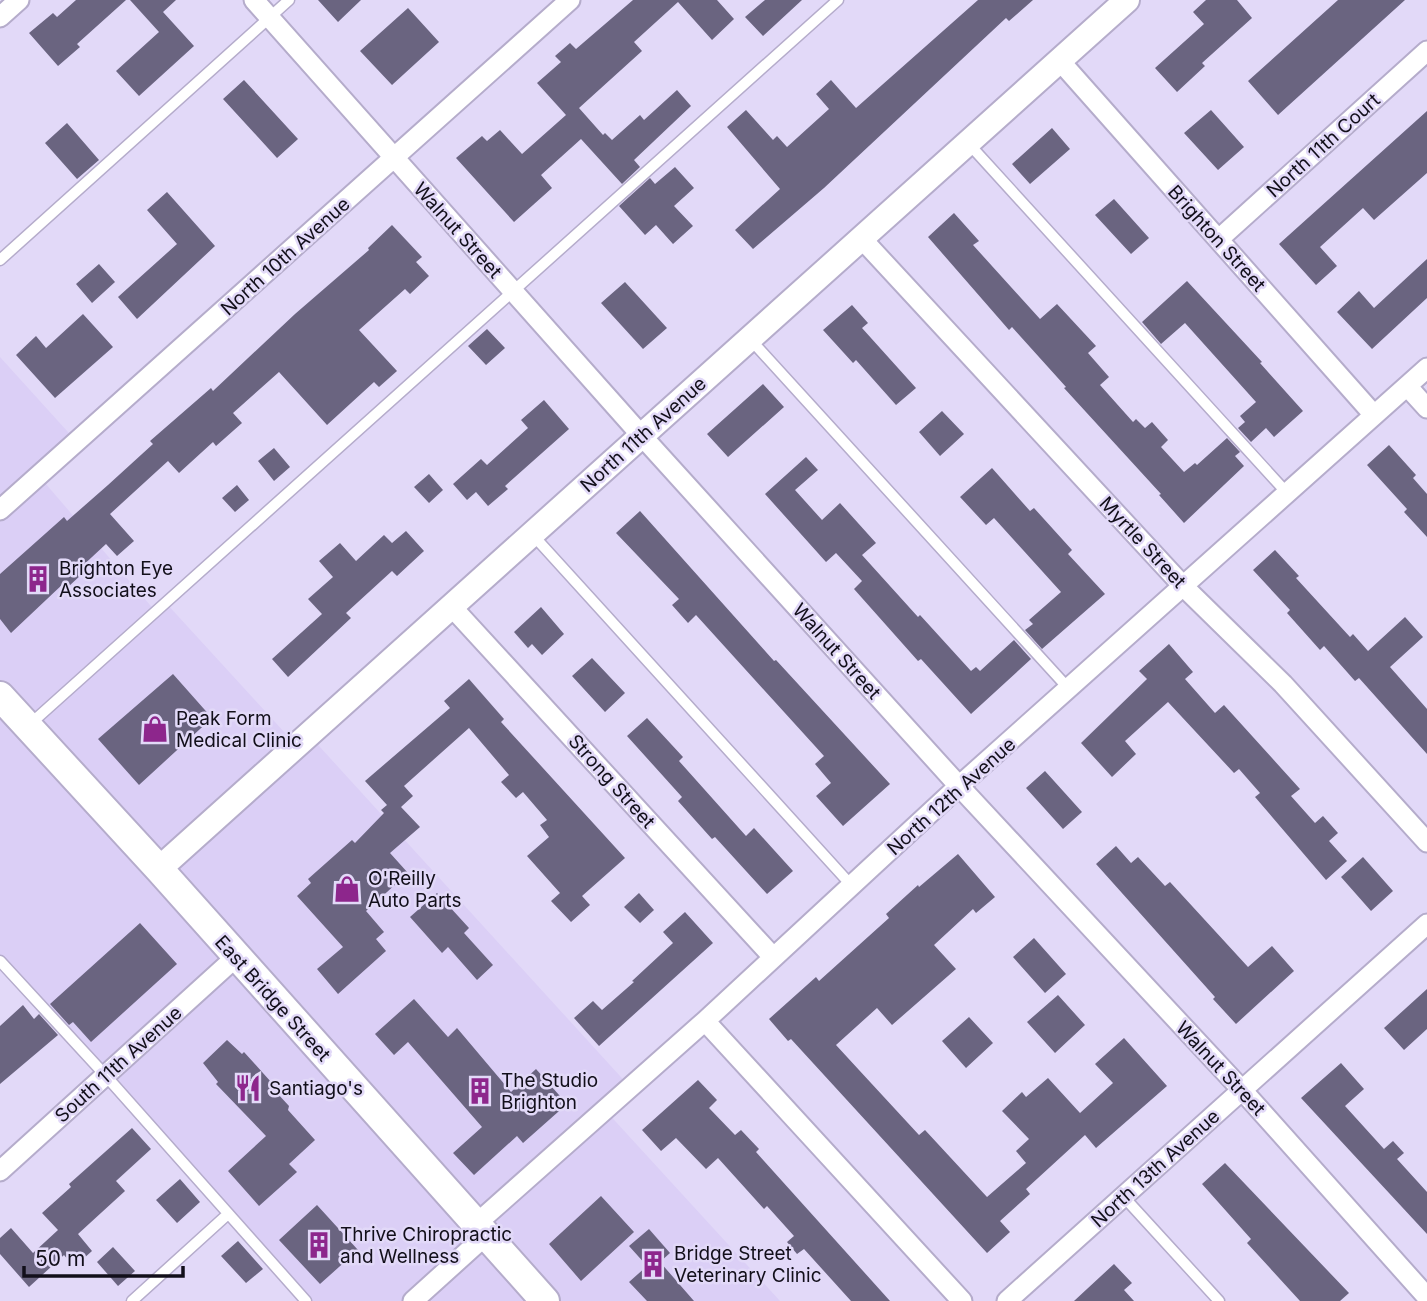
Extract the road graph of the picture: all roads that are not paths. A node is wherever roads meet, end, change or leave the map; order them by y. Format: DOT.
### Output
graph roads {
  1 [pos="19,0"];
  2 [pos="254,0"];
  3 [pos="289,0"];
  4 [pos="570,0"];
  5 [pos="838,0"];
  6 [pos="1113,5"];
  7 [pos="0,17"];
  8 [pos="270,18"];
  9 [pos="1427,51"];
  10 [pos="1060,61"];
  11 [pos="968,144"];
  12 [pos="394,158"];
  13 [pos="862,239"];
  14 [pos="1219,239"];
  15 [pos="0,260"];
  16 [pos="514,292"];
  17 [pos="750,339"];
  18 [pos="1427,368"];
  19 [pos="1407,386"];
  20 [pos="1427,408"];
  21 [pos="1374,415"];
  22 [pos="641,435"];
  23 [pos="1287,493"];
  24 [pos="0,510"];
  25 [pos="532,533"];
  26 [pos="1184,587"];
  27 [pos="452,606"];
  28 [pos="1069,689"];
  29 [pos="0,696"];
  30 [pos="28,726"];
  31 [pos="959,786"];
  32 [pos="1427,842"];
  33 [pos="159,869"];
  34 [pos="852,886"];
  35 [pos="1427,924"];
  36 [pos="236,957"];
  37 [pos="773,957"];
  38 [pos="0,961"];
  39 [pos="705,1021"];
  40 [pos="106,1076"];
  41 [pos="1242,1090"];
  42 [pos="0,1171"];
  43 [pos="1124,1196"];
  44 [pos="228,1214"];
  45 [pos="480,1230"];
  46 [pos="1427,1297"];
  47 [pos="132,1301"];
  48 [pos="306,1301"];
  49 [pos="413,1301"];
  50 [pos="545,1301"];
  51 [pos="962,1301"];
  52 [pos="1007,1301"];
  53 [pos="1219,1301"];
  1 -- 7 [label="street"];
  2 -- 8 [label="street, Walnut Street"];
  3 -- 8 [label="lane"];
  4 -- 12 [label="street, North 10th Avenue"];
  5 -- 16 [label="lane"];
  6 -- 10 [label="street, North 11th Avenue"];
  8 -- 12 [label="street, Walnut Street"];
  8 -- 15 [label="lane"];
  9 -- 14 [label="street, North 11th Court"];
  10 -- 11 [label="street, North 11th Avenue"];
  10 -- 14 [label="street, Brighton Street"];
  11 -- 13 [label="street, North 11th Avenue"];
  11 -- 23 [label="lane"];
  12 -- 16 [label="street, Walnut Street"];
  12 -- 24 [label="street, North 10th Avenue"];
  13 -- 17 [label="street, North 11th Avenue"];
  13 -- 26 [label="street, Myrtle Street"];
  14 -- 21 [label="street, Brighton Street"];
  16 -- 22 [label="street, Walnut Street"];
  16 -- 30 [label="lane"];
  17 -- 22 [label="street, North 11th Avenue"];
  17 -- 28 [label="lane"];
  18 -- 19 [label="street, North 12th Avenue"];
  19 -- 20 [label="street"];
  19 -- 21 [label="street, North 12th Avenue"];
  21 -- 23 [label="street, North 12th Avenue"];
  22 -- 25 [label="street, North 11th Avenue"];
  22 -- 31 [label="street, Walnut Street"];
  23 -- 26 [label="street, North 12th Avenue"];
  25 -- 27 [label="street, North 11th Avenue"];
  25 -- 34 [label="lane"];
  26 -- 28 [label="street, North 12th Avenue"];
  26 -- 32 [label="street, Myrtle Street"];
  27 -- 33 [label="street, North 11th Avenue"];
  27 -- 37 [label="street, Strong Street"];
  28 -- 31 [label="street, North 12th Avenue"];
  29 -- 30 [label="main road, East Bridge Street"];
  30 -- 33 [label="main road, East Bridge Street"];
  31 -- 34 [label="street, North 12th Avenue"];
  31 -- 41 [label="street, Walnut Street"];
  33 -- 36 [label="main road, East Bridge Street"];
  34 -- 37 [label="street, North 12th Avenue"];
  35 -- 41 [label="street, North 13th Avenue"];
  36 -- 40 [label="street, South 11th Avenue"];
  36 -- 45 [label="main road, East Bridge Street"];
  37 -- 39 [label="street, North 12th Avenue"];
  38 -- 40 [label="lane"];
  39 -- 45 [label="street, North 12th Avenue"];
  39 -- 51 [label="street"];
  40 -- 42 [label="street, South 11th Avenue"];
  40 -- 44 [label="lane"];
  41 -- 43 [label="street, North 13th Avenue"];
  41 -- 46 [label="street, Walnut Street"];
  43 -- 52 [label="street, North 13th Avenue"];
  43 -- 53 [label="lane"];
  44 -- 47 [label="lane"];
  44 -- 48 [label="lane"];
  45 -- 49 [label="street, North 12th Avenue"];
  45 -- 50 [label="main road, East Bridge Street"];
}
